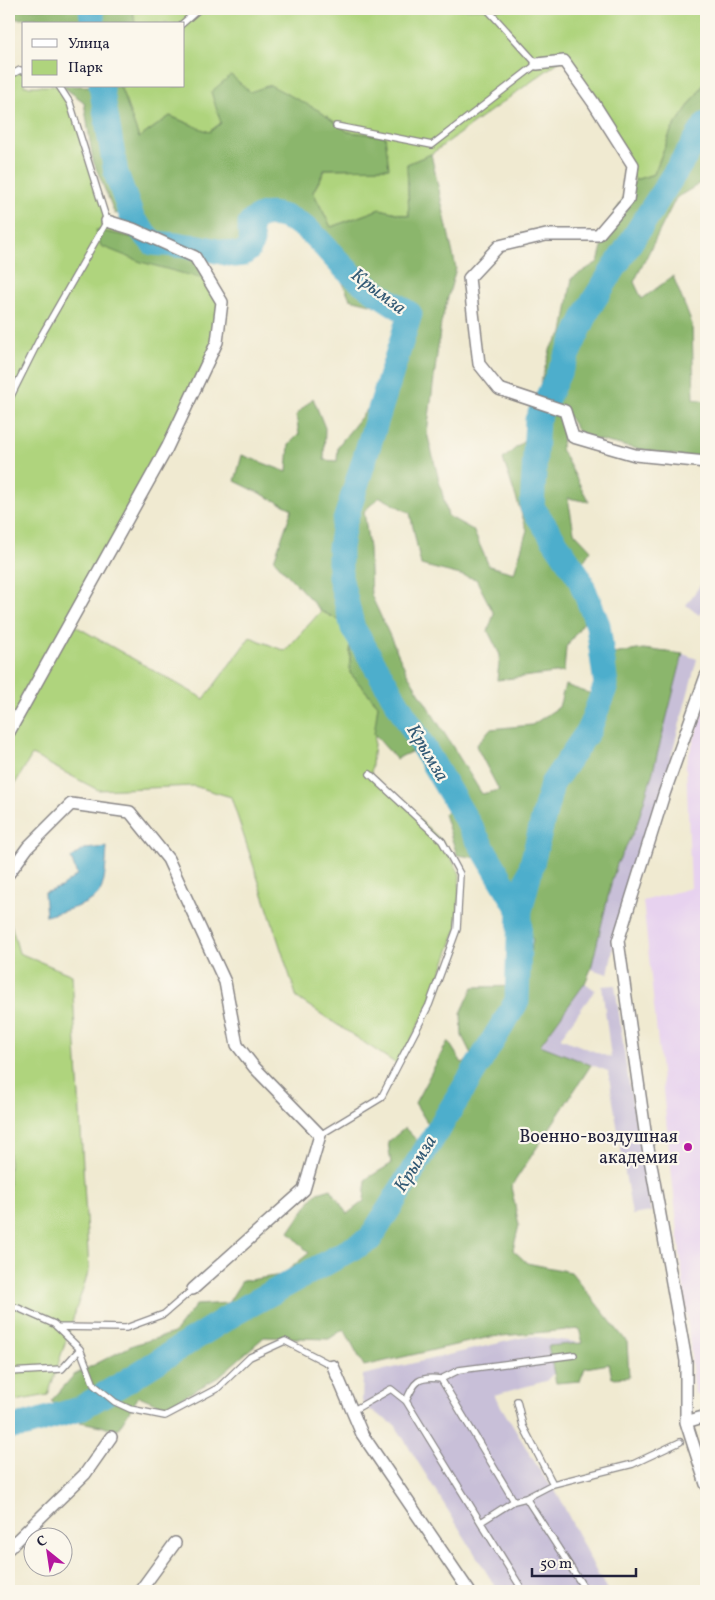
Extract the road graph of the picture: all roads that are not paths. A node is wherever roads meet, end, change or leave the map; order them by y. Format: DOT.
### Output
graph roads {
  1 [pos="199,9"];
  2 [pos="487,9"];
  3 [pos="184,22"];
  4 [pos="537,64"];
  5 [pos="22,70"];
  6 [pos="9,76"];
  7 [pos="60,88"];
  8 [pos="336,126"];
  9 [pos="107,222"];
  10 [pos="12,386"];
  11 [pos="9,400"];
  12 [pos="706,462"];
  13 [pos="706,676"];
  14 [pos="9,732"];
  15 [pos="370,774"];
  16 [pos="9,873"];
  17 [pos="320,1135"];
  18 [pos="193,1290"];
  19 [pos="9,1305"];
  20 [pos="57,1327"];
  21 [pos="80,1349"];
  22 [pos="574,1355"];
  23 [pos="333,1366"];
  24 [pos="9,1372"];
  25 [pos="441,1379"];
  26 [pos="406,1401"];
  27 [pos="517,1401"];
  28 [pos="352,1411"];
  29 [pos="706,1416"];
  30 [pos="686,1422"];
  31 [pos="111,1437"];
  32 [pos="680,1442"];
  33 [pos="553,1484"];
  34 [pos="706,1484"];
  35 [pos="526,1498"];
  36 [pos="514,1501"];
  37 [pos="481,1522"];
  38 [pos="175,1544"];
  39 [pos="9,1548"];
  40 [pos="140,1591"];
  41 [pos="469,1591"];
  42 [pos="524,1591"];
  43 [pos="586,1591"];
  1 -- 3 [label="lane"];
  2 -- 4 [label="lane"];
  4 -- 8 [label="lane"];
  4 -- 12 [label="street"];
  5 -- 6 [label="lane"];
  7 -- 9 [label="lane"];
  9 -- 10 [label="lane"];
  9 -- 14 [label="street"];
  10 -- 11 [label="lane"];
  13 -- 30 [label="street"];
  15 -- 17 [label="lane"];
  16 -- 17 [label="street"];
  17 -- 18 [label="street"];
  18 -- 20 [label="lane"];
  19 -- 20 [label="lane"];
  20 -- 21 [label="lane"];
  21 -- 23 [label="lane"];
  21 -- 24 [label="lane"];
  22 -- 25 [label="lane"];
  23 -- 28 [label="street"];
  25 -- 26 [label="lane"];
  25 -- 36 [label="lane"];
  26 -- 28 [label="lane"];
  26 -- 37 [label="lane"];
  27 -- 33 [label="lane"];
  28 -- 41 [label="street"];
  29 -- 30 [label="street"];
  30 -- 34 [label="street"];
  31 -- 39 [label="street"];
  32 -- 33 [label="lane"];
  33 -- 35 [label="lane"];
  35 -- 36 [label="lane"];
  35 -- 43 [label="lane"];
  36 -- 37 [label="lane"];
  37 -- 42 [label="lane"];
  38 -- 40 [label="street"];
}
